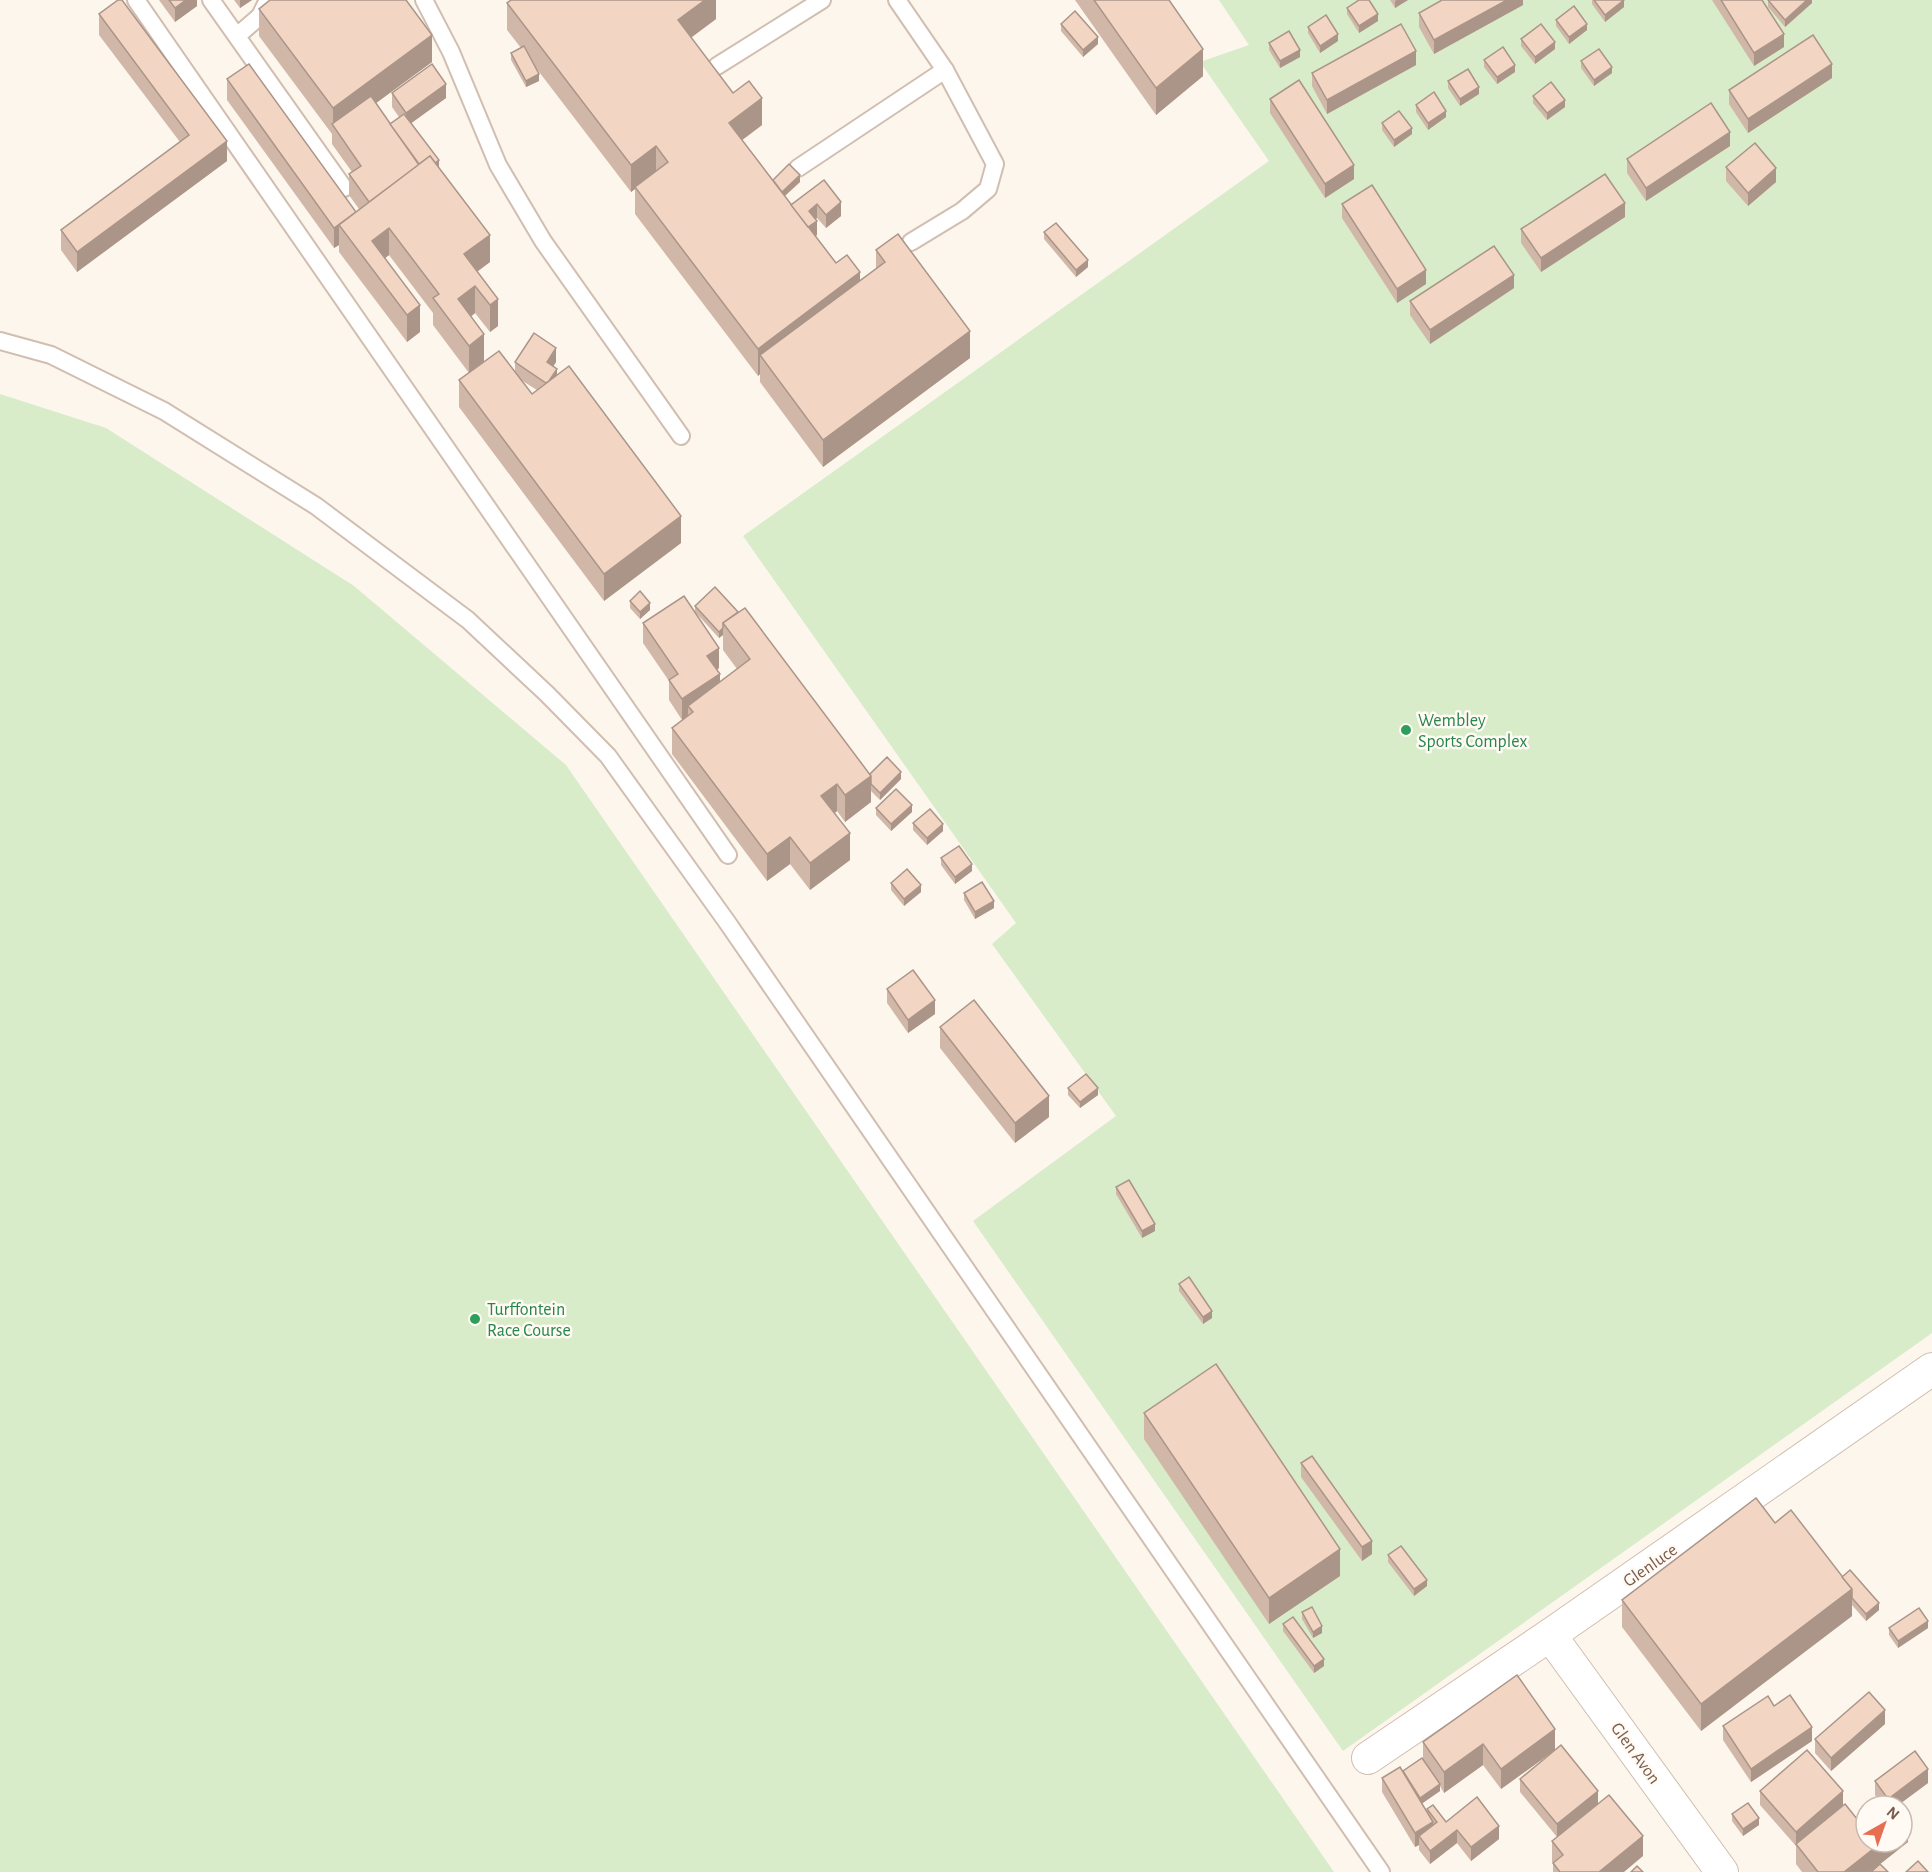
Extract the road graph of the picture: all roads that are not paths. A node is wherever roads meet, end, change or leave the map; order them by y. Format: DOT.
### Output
graph roads {
  1 [pos="136,0"];
  2 [pos="211,0"];
  3 [pos="268,0"];
  4 [pos="822,0"];
  5 [pos="897,0"];
  6 [pos="430,2"];
  7 [pos="237,36"];
  8 [pos="717,66"];
  9 [pos="945,70"];
  10 [pos="798,168"];
  11 [pos="344,188"];
  12 [pos="911,242"];
  13 [pos="0,341"];
  14 [pos="681,436"];
  15 [pos="728,855"];
  16 [pos="1932,1369"];
  17 [pos="1550,1635"];
  18 [pos="1368,1758"];
  19 [pos="1382,1872"];
  20 [pos="1722,1872"];
  1 -- 15 [label="lane"];
  2 -- 7 [label="lane"];
  3 -- 7 [label="lane"];
  4 -- 8 [label="lane"];
  5 -- 9 [label="lane"];
  6 -- 14 [label="lane"];
  7 -- 11 [label="lane"];
  9 -- 10 [label="lane"];
  9 -- 12 [label="lane"];
  13 -- 19 [label="lane"];
  16 -- 17 [label="street, Glenluce"];
  17 -- 18 [label="street, Glenluce"];
  17 -- 20 [label="street, Glen Avon"];
}
